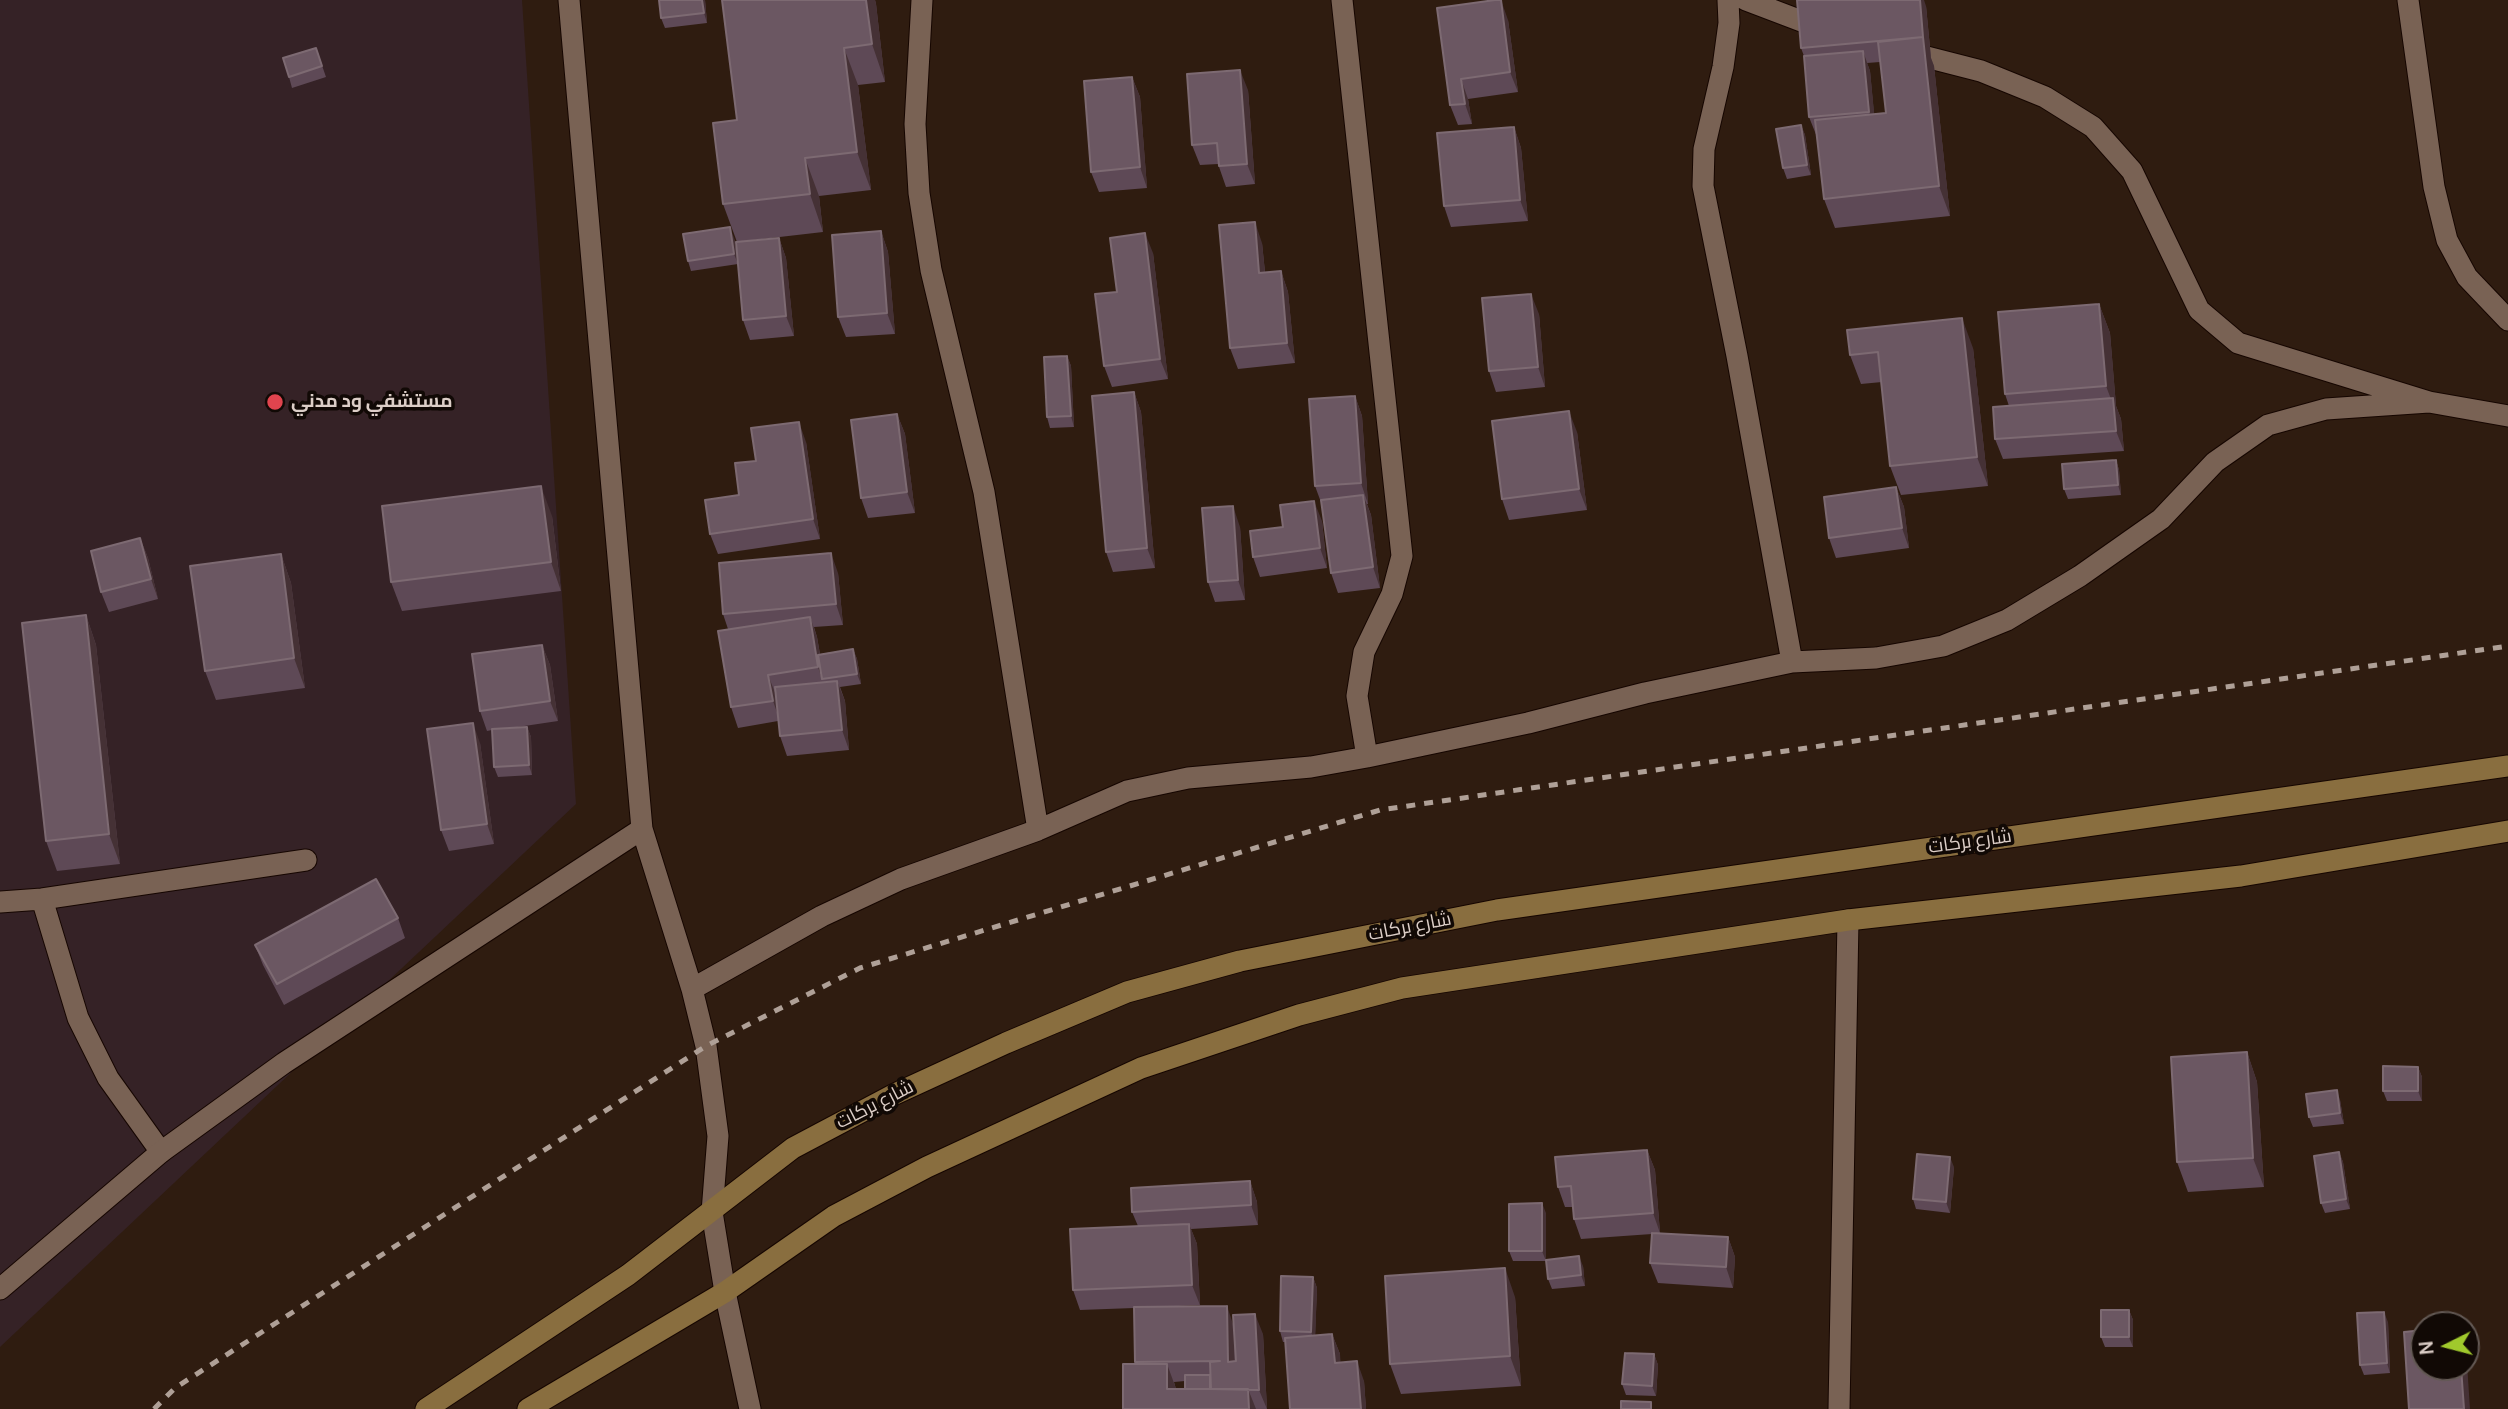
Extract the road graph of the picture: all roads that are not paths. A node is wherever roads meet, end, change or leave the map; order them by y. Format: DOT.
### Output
graph roads {
  1 [pos="569,0"];
  2 [pos="922,0"];
  3 [pos="1342,0"];
  4 [pos="1728,0"];
  5 [pos="1746,0"];
  6 [pos="2408,0"];
  7 [pos="1847,36"];
  8 [pos="1888,47"];
  9 [pos="2508,320"];
  10 [pos="2429,402"];
  11 [pos="2508,416"];
  12 [pos="1792,662"];
  13 [pos="1367,757"];
  14 [pos="2508,766"];
  15 [pos="642,829"];
  16 [pos="1038,830"];
  17 [pos="2508,831"];
  18 [pos="306,860"];
  19 [pos="43,899"];
  20 [pos="0,902"];
  21 [pos="1848,920"];
  22 [pos="692,989"];
  23 [pos="161,1152"];
  24 [pos="712,1212"];
  25 [pos="0,1289"];
  26 [pos="725,1292"];
  27 [pos="426,1409"];
  28 [pos="528,1409"];
  29 [pos="750,1409"];
  30 [pos="1839,1409"];
  1 -- 15 [label="street"];
  2 -- 16 [label="street"];
  3 -- 13 [label="street"];
  4 -- 12 [label="street"];
  5 -- 7 [label="street"];
  6 -- 9 [label="street"];
  8 -- 10 [label="street"];
  10 -- 11 [label="street"];
  10 -- 12 [label="street"];
  12 -- 13 [label="street"];
  13 -- 16 [label="street"];
  14 -- 24 [label="main road, شارع بركات"];
  15 -- 22 [label="street"];
  15 -- 23 [label="street"];
  16 -- 22 [label="street"];
  17 -- 21 [label="main road"];
  18 -- 19 [label="street"];
  19 -- 20 [label="street"];
  19 -- 23 [label="street"];
  21 -- 26 [label="main road"];
  21 -- 30 [label="street"];
  22 -- 24 [label="street"];
  23 -- 25 [label="street"];
  24 -- 26 [label="street"];
  24 -- 27 [label="main road, شارع بركات"];
  26 -- 28 [label="main road"];
  26 -- 29 [label="street"];
}
